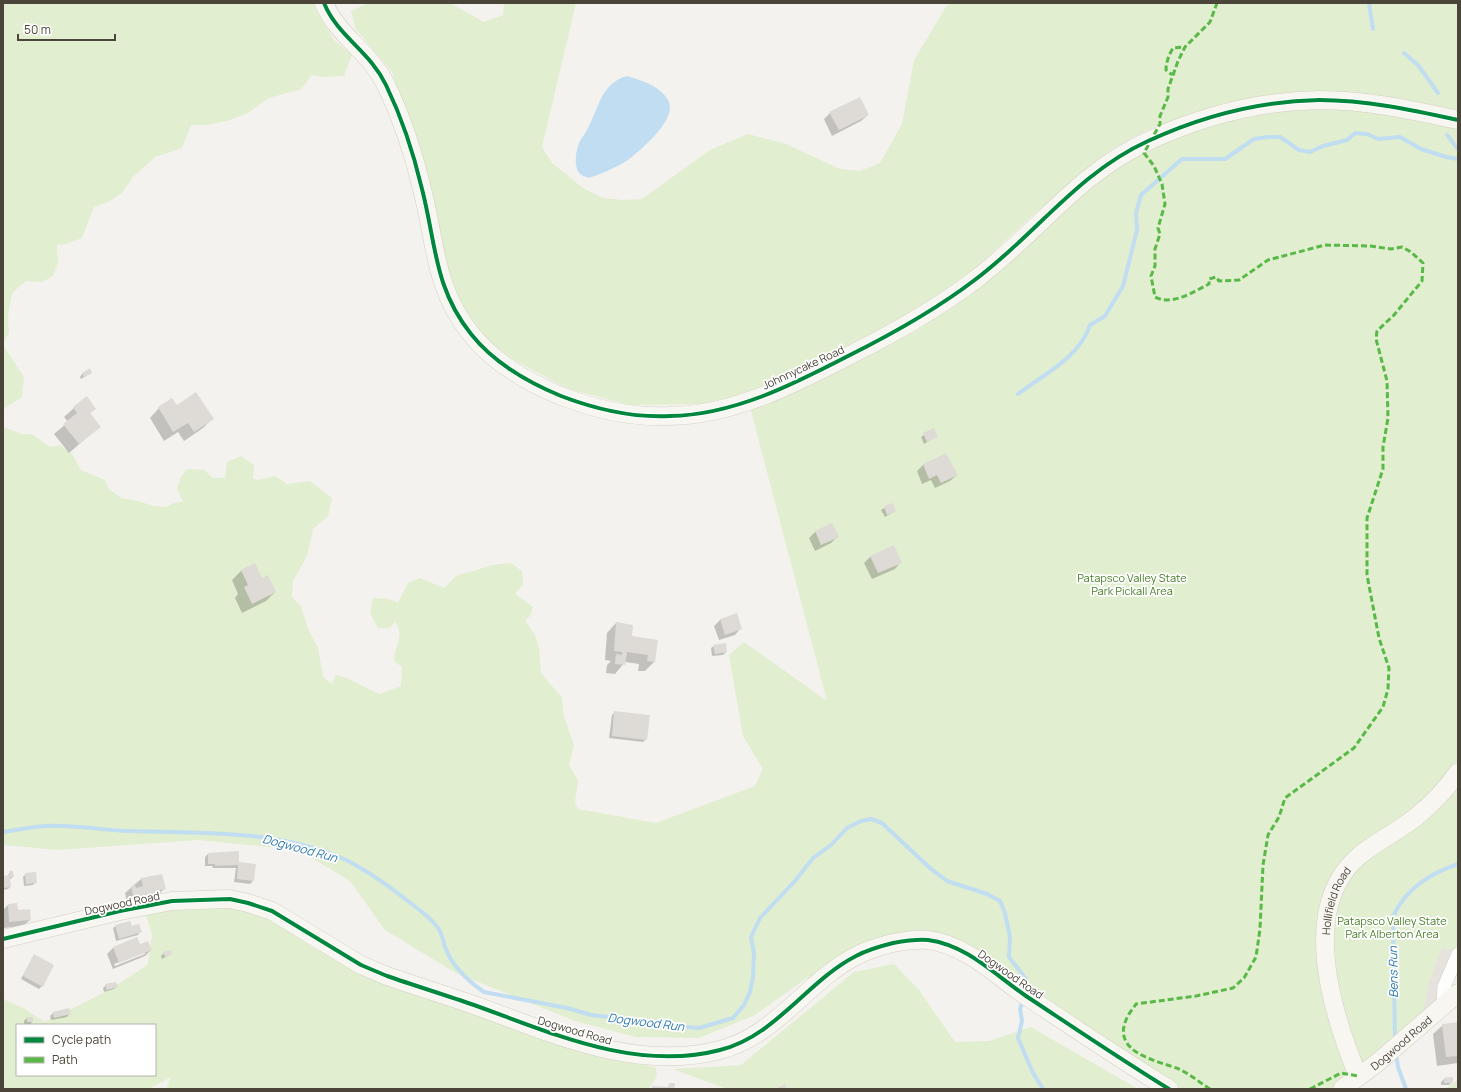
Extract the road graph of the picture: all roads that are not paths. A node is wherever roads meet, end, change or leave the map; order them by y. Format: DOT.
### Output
graph roads {
  1 [pos="324,3"];
  2 [pos="1458,120"];
  3 [pos="1458,772"];
  4 [pos="3,939"];
  5 [pos="1458,954"];
  6 [pos="1458,993"];
  7 [pos="1442,1006"];
  8 [pos="1358,1076"];
  9 [pos="1169,1089"];
  10 [pos="1342,1089"];
  1 -- 2 [label="street, Johnnycake Road"];
  3 -- 8 [label="street, Hollifield Road"];
  4 -- 9 [label="street, Dogwood Road"];
  5 -- 7 [label="street"];
  6 -- 7 [label="street, Dogwood Road"];
  7 -- 8 [label="street, Dogwood Road"];
  8 -- 10 [label="street, Dogwood Road"];
}
